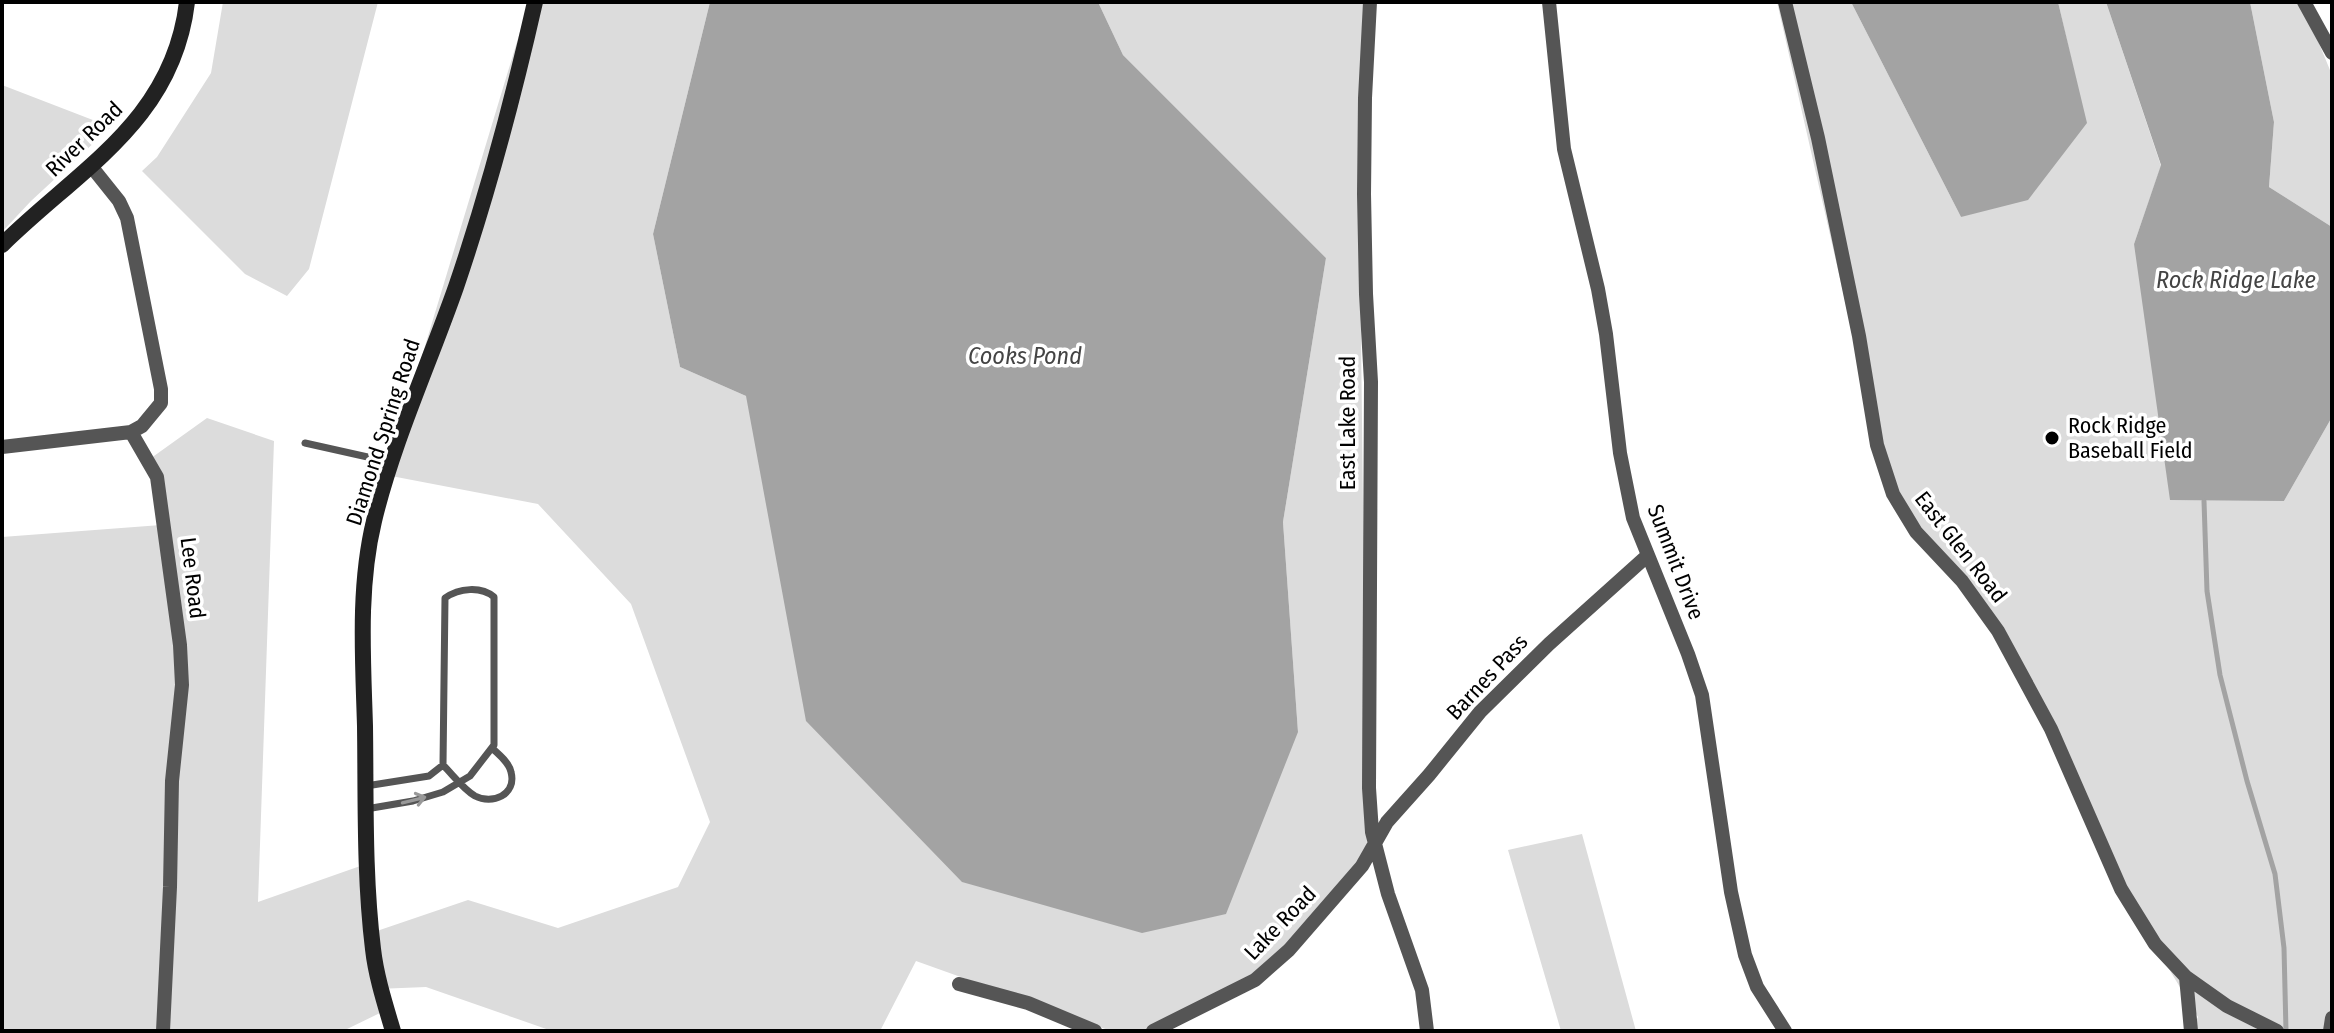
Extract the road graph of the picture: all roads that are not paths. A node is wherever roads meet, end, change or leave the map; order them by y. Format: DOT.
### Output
graph roads {
  1 [pos="187,2"];
  2 [pos="535,2"];
  3 [pos="1370,2"];
  4 [pos="1549,2"];
  5 [pos="1785,2"];
  6 [pos="2304,2"];
  7 [pos="2332,53"];
  8 [pos="91,166"];
  9 [pos="2,245"];
  10 [pos="131,432"];
  11 [pos="305,443"];
  12 [pos="2,447"];
  13 [pos="392,462"];
  14 [pos="1647,556"];
  15 [pos="492,748"];
  16 [pos="443,765"];
  17 [pos="460,782"];
  18 [pos="366,786"];
  19 [pos="366,809"];
  20 [pos="1375,843"];
  21 [pos="2186,977"];
  22 [pos="959,984"];
  23 [pos="2332,1018"];
  24 [pos="163,1031"];
  25 [pos="393,1031"];
  26 [pos="1095,1031"];
  27 [pos="1153,1031"];
  28 [pos="1427,1031"];
  29 [pos="1785,1031"];
  30 [pos="2191,1031"];
  31 [pos="2277,1031"];
  32 [pos="2330,1031"];
  1 -- 8 [label="street, River Road"];
  2 -- 13 [label="street, Diamond Spring Road"];
  3 -- 20 [label="street, East Lake Road"];
  4 -- 14 [label="street, Summit Drive"];
  5 -- 21 [label="street, East Glen Road"];
  6 -- 7 [label="street"];
  8 -- 9 [label="street, River Road"];
  8 -- 10 [label="street"];
  10 -- 12 [label="street"];
  10 -- 24 [label="street, Lee Road"];
  11 -- 13 [label="lane"];
  13 -- 18 [label="street, Diamond Spring Road"];
  14 -- 20 [label="street, Barnes Pass"];
  14 -- 29 [label="street, Summit Drive"];
  15 -- 16 [label="lane"];
  15 -- 17 [label="lane"];
  15 -- 17 [label="lane"];
  16 -- 17 [label="lane"];
  16 -- 18 [label="lane"];
  19 -- 17 [label="lane, one-way"];
  18 -- 19 [label="street, Diamond Spring Road"];
  19 -- 25 [label="street, Diamond Spring Road"];
  20 -- 27 [label="street, Lake Road"];
  20 -- 28 [label="street, East Lake Road"];
  21 -- 30 [label="street"];
  21 -- 31 [label="street, East Glen Road"];
  22 -- 26 [label="street"];
  23 -- 32 [label="street"];
}
